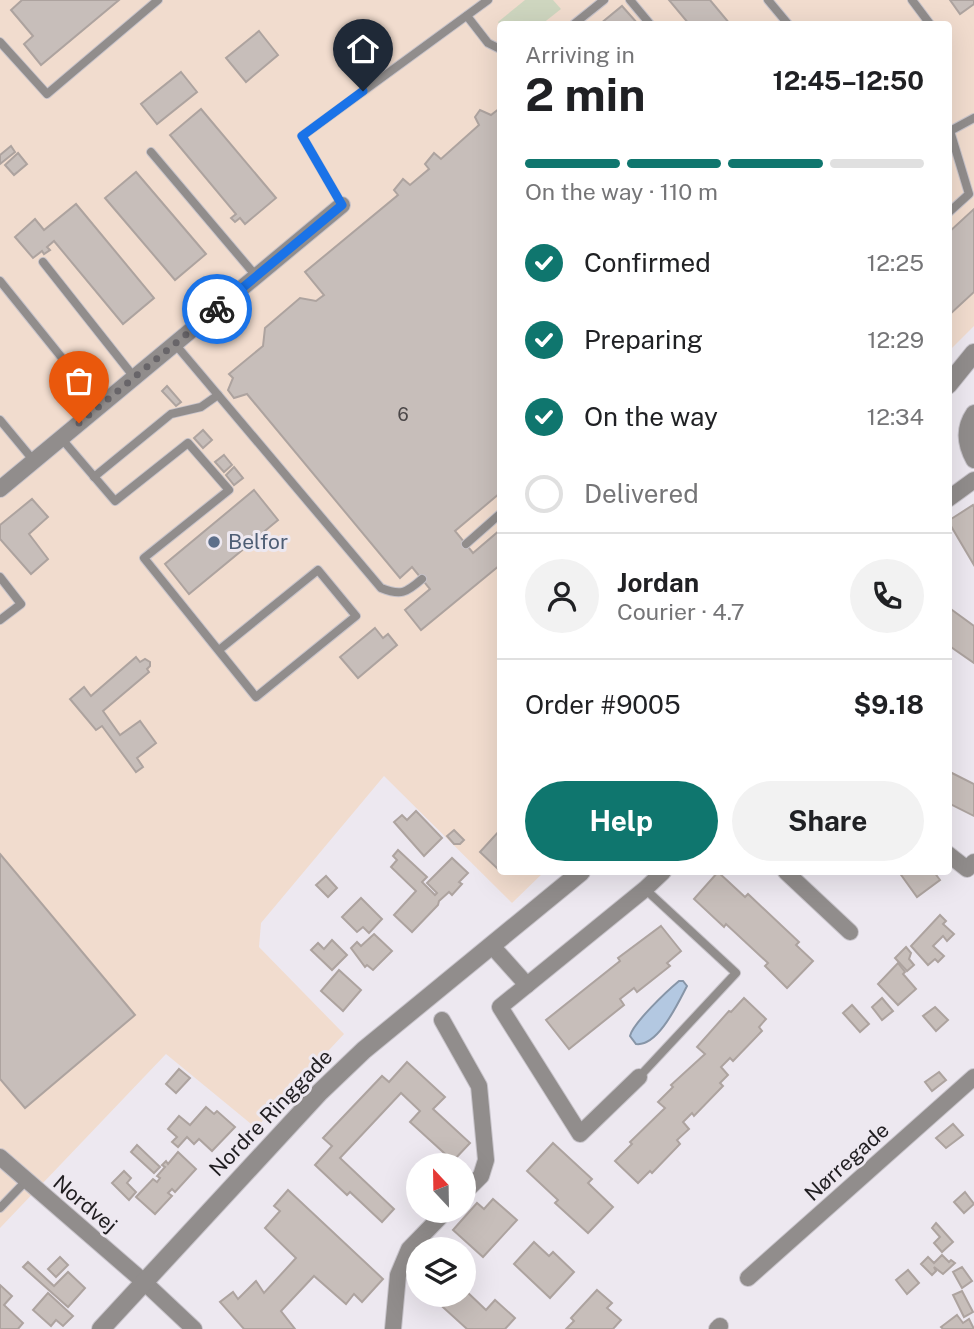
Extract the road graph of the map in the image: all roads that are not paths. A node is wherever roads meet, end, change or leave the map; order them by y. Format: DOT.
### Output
graph roads {
  1 [pos="158,0"];
  2 [pos="488,0"];
  3 [pos="604,0"];
  4 [pos="630,0"];
  5 [pos="768,0"];
  6 [pos="912,0"];
  7 [pos="467,16"];
  8 [pos="578,21"];
  9 [pos="648,21"];
  10 [pos="786,21"];
  11 [pos="928,21"];
  12 [pos="0,42"];
  13 [pos="497,48"];
  14 [pos="974,118"];
  15 [pos="952,130"];
  16 [pos="952,138"];
  17 [pos="151,152"];
  18 [pos="342,205"];
  19 [pos="952,210"];
  20 [pos="43,262"];
  21 [pos="256,276"];
  22 [pos="0,282"];
  23 [pos="175,344"];
  24 [pos="974,353"];
  25 [pos="952,375"];
  26 [pos="134,377"];
  27 [pos="79,379"];
  28 [pos="218,395"];
  29 [pos="974,413"];
  30 [pos="0,420"];
  31 [pos="61,438"];
  32 [pos="974,460"];
  33 [pos="34,461"];
  34 [pos="94,477"];
  35 [pos="974,480"];
  36 [pos="0,489"];
  37 [pos="952,496"];
  38 [pos="497,516"];
  39 [pos="466,544"];
  40 [pos="0,577"];
  41 [pos="422,579"];
  42 [pos="0,620"];
  43 [pos="219,650"];
  44 [pos="952,857"];
  45 [pos="974,862"];
  46 [pos="577,875"];
  47 [pos="660,875"];
  48 [pos="789,875"];
  49 [pos="646,889"];
  50 [pos="850,932"];
  51 [pos="492,946"];
  52 [pos="527,985"];
  53 [pos="442,1020"];
  54 [pos="639,1077"];
  55 [pos="974,1077"];
  56 [pos="0,1157"];
  57 [pos="26,1181"];
  58 [pos="476,1181"];
  59 [pos="0,1208"];
  60 [pos="434,1223"];
  61 [pos="748,1279"];
  62 [pos="144,1282"];
  63 [pos="101,1329"];
  64 [pos="194,1329"];
  65 [pos="393,1329"];
  1 -- 12 [label="lane"];
  2 -- 7 [label="lane"];
  3 -- 8 [label="lane"];
  4 -- 9 [label="lane"];
  5 -- 10 [label="lane"];
  6 -- 11 [label="lane"];
  7 -- 13 [label="lane"];
  7 -- 18 [label="lane"];
  14 -- 15 [label="lane"];
  16 -- 19 [label="lane"];
  17 -- 21 [label="lane"];
  18 -- 21 [label="street"];
  20 -- 26 [label="lane"];
  21 -- 23 [label="street"];
  22 -- 27 [label="lane"];
  23 -- 26 [label="street"];
  23 -- 28 [label="lane"];
  24 -- 25 [label="street"];
  26 -- 31 [label="street"];
  28 -- 34 [label="lane"];
  28 -- 41 [label="lane"];
  29 -- 32 [label="street"];
  30 -- 33 [label="lane"];
  31 -- 33 [label="street"];
  31 -- 34 [label="lane"];
  33 -- 36 [label="street"];
  34 -- 43 [label="lane"];
  35 -- 37 [label="street"];
  38 -- 39 [label="lane"];
  40 -- 42 [label="lane"];
  43 -- 43 [label="lane"];
  44 -- 45 [label="street"];
  46 -- 51 [label="street, Nordre Ringgade"];
  47 -- 49 [label="street"];
  48 -- 50 [label="street"];
  49 -- 52 [label="street"];
  49 -- 54 [label="lane"];
  51 -- 52 [label="street"];
  51 -- 62 [label="street, Nordre Ringgade"];
  52 -- 54 [label="street"];
  53 -- 58 [label="street"];
  55 -- 61 [label="street, Nørregade"];
  56 -- 57 [label="street, Nordvej"];
  57 -- 59 [label="lane"];
  57 -- 62 [label="street, Nordvej"];
  60 -- 65 [label="street"];
  62 -- 63 [label="street, Nordre Ringgade"];
  62 -- 64 [label="street, Nordvej"];
}
